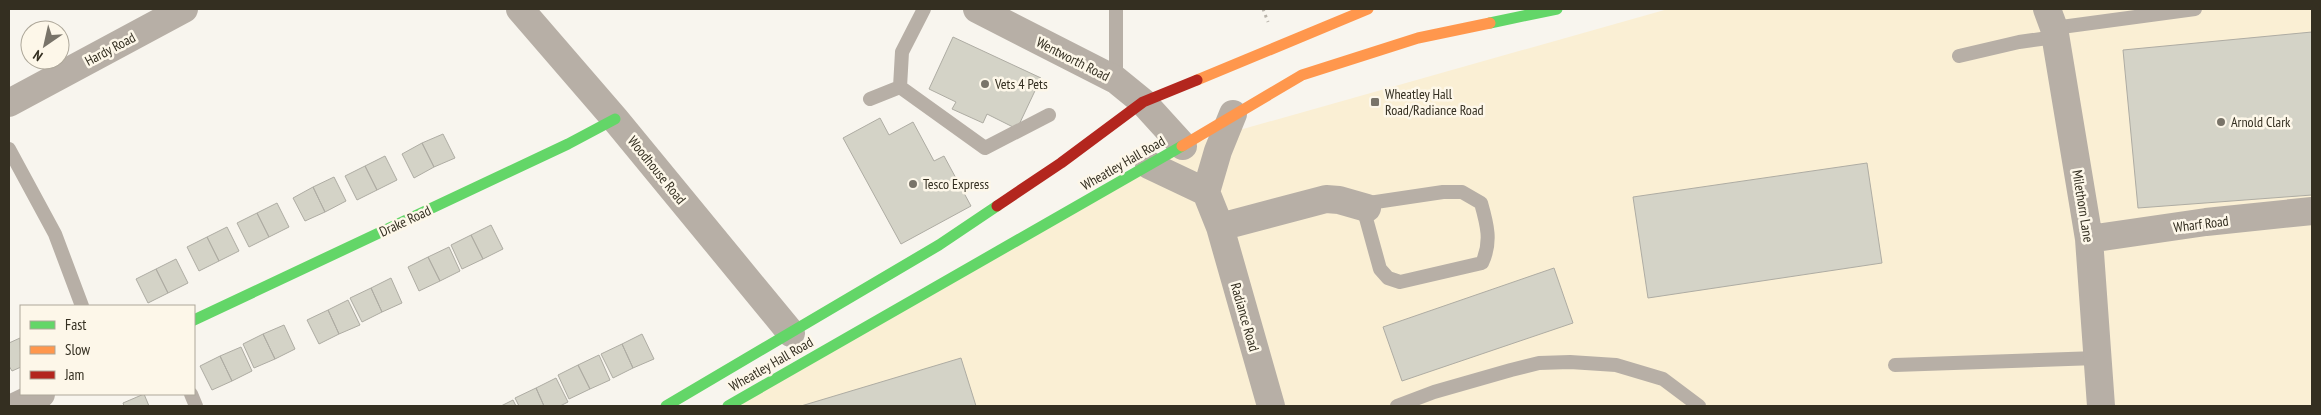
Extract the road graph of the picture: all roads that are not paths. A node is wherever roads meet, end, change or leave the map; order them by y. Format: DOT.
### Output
graph roads {
  1 [pos="184,9"];
  2 [pos="520,9"];
  3 [pos="924,9"];
  4 [pos="1116,9"];
  5 [pos="1368,9"];
  6 [pos="1557,9"];
  7 [pos="2195,9"];
  8 [pos="985,11"];
  9 [pos="2052,24"];
  10 [pos="1959,56"];
  11 [pos="1116,80"];
  12 [pos="900,87"];
  13 [pos="870,98"];
  14 [pos="9,103"];
  15 [pos="1152,111"];
  16 [pos="1233,114"];
  17 [pos="1049,115"];
  18 [pos="615,119"];
  19 [pos="1183,146"];
  20 [pos="9,149"];
  21 [pos="1149,165"];
  22 [pos="1206,192"];
  23 [pos="1366,208"];
  24 [pos="2312,211"];
  25 [pos="1220,227"];
  26 [pos="2089,239"];
  27 [pos="82,305"];
  28 [pos="195,320"];
  29 [pos="791,333"];
  30 [pos="2097,358"];
  31 [pos="1895,365"];
  32 [pos="39,395"];
  33 [pos="16,406"];
  34 [pos="666,406"];
  35 [pos="728,406"];
  36 [pos="1271,406"];
  37 [pos="1397,406"];
  38 [pos="1699,406"];
  39 [pos="2101,406"];
  1 -- 14 [label="street, Hardy Road"];
  2 -- 18 [label="street, Woodhouse Road"];
  3 -- 12 [label="lane"];
  4 -- 11 [label="lane"];
  5 -- 15 [label="main road, Wheatley Hall Road"];
  6 -- 16 [label="main road, Wheatley Hall Road"];
  7 -- 9 [label="lane"];
  8 -- 11 [label="street, Wentworth Road"];
  9 -- 10 [label="lane"];
  9 -- 26 [label="street, Milethorn Lane"];
  11 -- 15 [label="street, Wentworth Road"];
  12 -- 13 [label="lane"];
  12 -- 17 [label="lane"];
  15 -- 19 [label="street"];
  15 -- 29 [label="main road, Wheatley Hall Road"];
  16 -- 19 [label="main road, Wheatley Hall Road"];
  16 -- 22 [label="street"];
  18 -- 28 [label="main road, Drake Road"];
  18 -- 29 [label="street, Woodhouse Road"];
  19 -- 21 [label="main road, Wheatley Hall Road"];
  20 -- 27 [label="lane"];
  21 -- 22 [label="street"];
  21 -- 35 [label="main road, Wheatley Hall Road"];
  22 -- 25 [label="street, Radiance Road"];
  23 -- 23 [label="lane"];
  23 -- 25 [label="street"];
  24 -- 26 [label="street, Wharf Road"];
  25 -- 36 [label="street, Radiance Road"];
  26 -- 30 [label="street, Milethorn Lane"];
  29 -- 34 [label="main road, Wheatley Hall Road"];
  30 -- 31 [label="lane"];
  30 -- 39 [label="street, Milethorn Lane"];
  32 -- 33 [label="street"];
  37 -- 38 [label="lane"];
}
